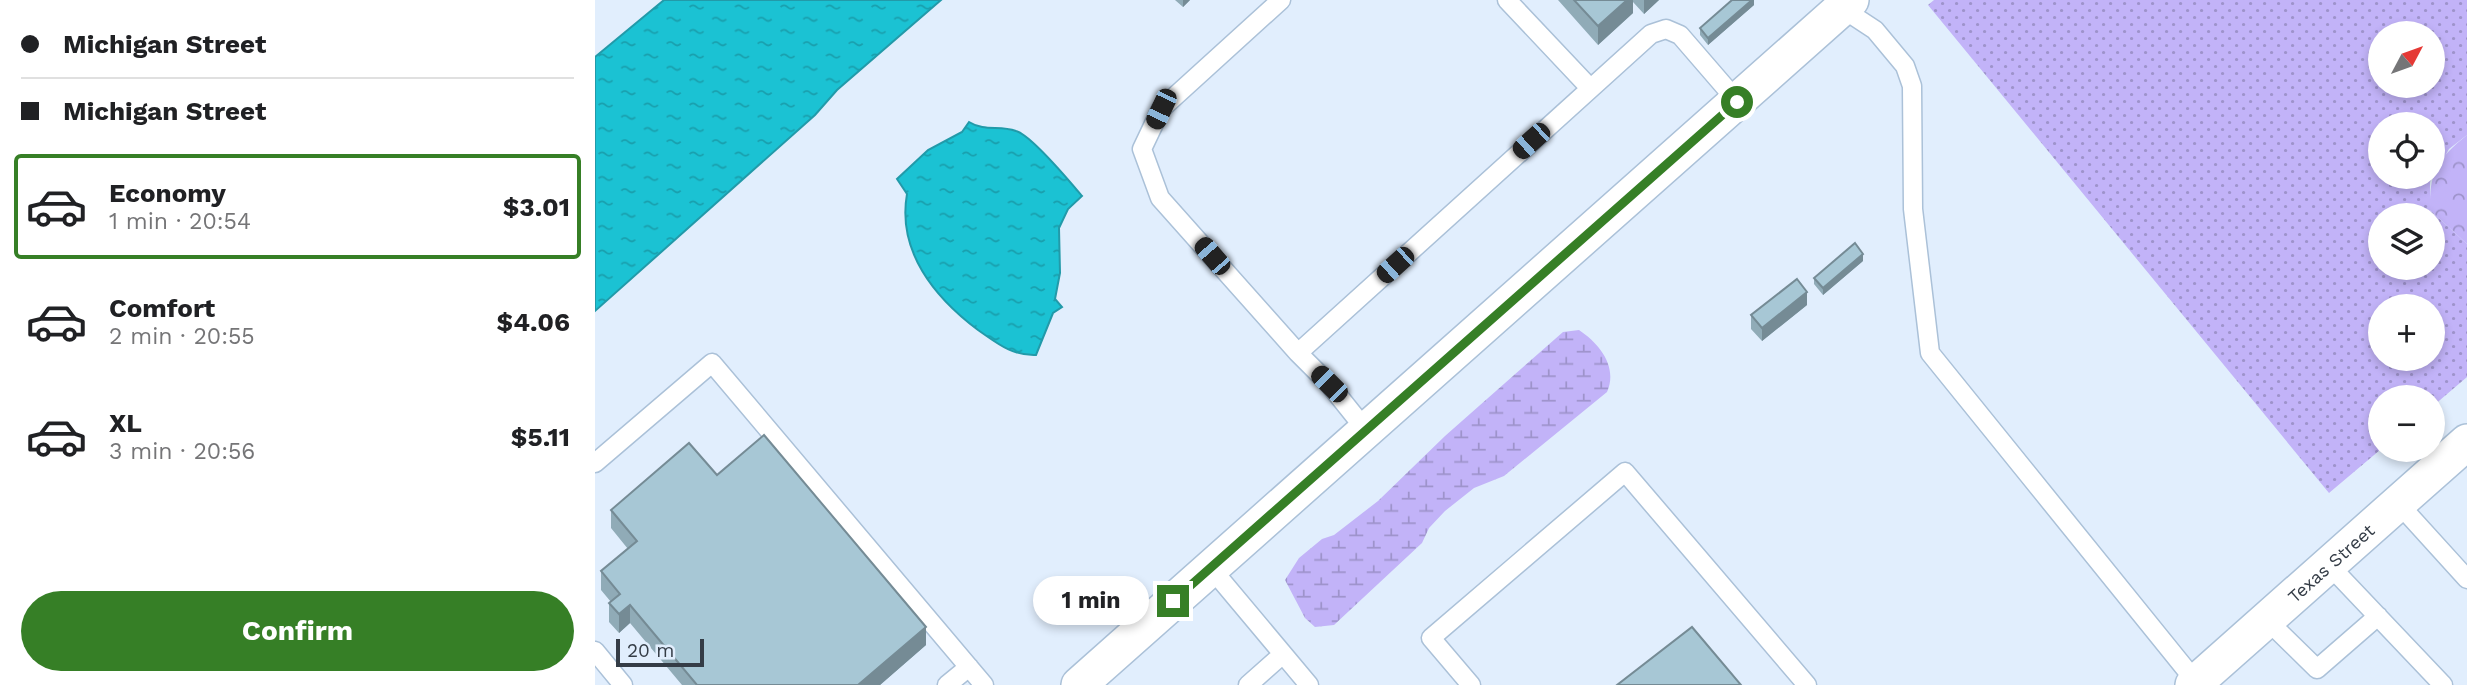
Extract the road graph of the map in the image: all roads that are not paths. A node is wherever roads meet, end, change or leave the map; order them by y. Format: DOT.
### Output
graph roads {
  1 [pos="1281,0"];
  2 [pos="1507,0"];
  3 [pos="1841,3"];
  4 [pos="1590,88"];
  5 [pos="1737,102"];
  6 [pos="1298,353"];
  7 [pos="1365,429"];
  8 [pos="2467,442"];
  9 [pos="595,463"];
  10 [pos="2398,503"];
  11 [pos="2329,565"];
  12 [pos="1211,568"];
  13 [pos="2467,579"];
  14 [pos="2378,616"];
  15 [pos="2267,620"];
  16 [pos="595,652"];
  17 [pos="1283,654"];
  18 [pos="968,667"];
  19 [pos="2195,683"];
  20 [pos="624,685"];
  21 [pos="947,685"];
  22 [pos="984,685"];
  23 [pos="1079,685"];
  24 [pos="1248,685"];
  25 [pos="1309,685"];
  26 [pos="1471,685"];
  27 [pos="1807,685"];
  28 [pos="2443,685"];
  1 -- 6 [label="lane"];
  2 -- 4 [label="lane"];
  3 -- 5 [label="street"];
  3 -- 19 [label="lane"];
  4 -- 5 [label="lane"];
  4 -- 6 [label="lane"];
  5 -- 7 [label="street"];
  6 -- 7 [label="lane"];
  7 -- 12 [label="street"];
  8 -- 10 [label="street, Texas Street"];
  9 -- 18 [label="lane"];
  10 -- 11 [label="street, Texas Street"];
  10 -- 13 [label="lane"];
  11 -- 14 [label="lane"];
  11 -- 15 [label="street, Texas Street"];
  12 -- 17 [label="lane"];
  12 -- 23 [label="street"];
  14 -- 15 [label="lane"];
  14 -- 28 [label="lane"];
  15 -- 19 [label="street, Texas Street"];
  16 -- 20 [label="lane"];
  17 -- 24 [label="lane"];
  17 -- 25 [label="lane"];
  18 -- 21 [label="lane"];
  18 -- 22 [label="lane"];
  26 -- 27 [label="lane"];
}
